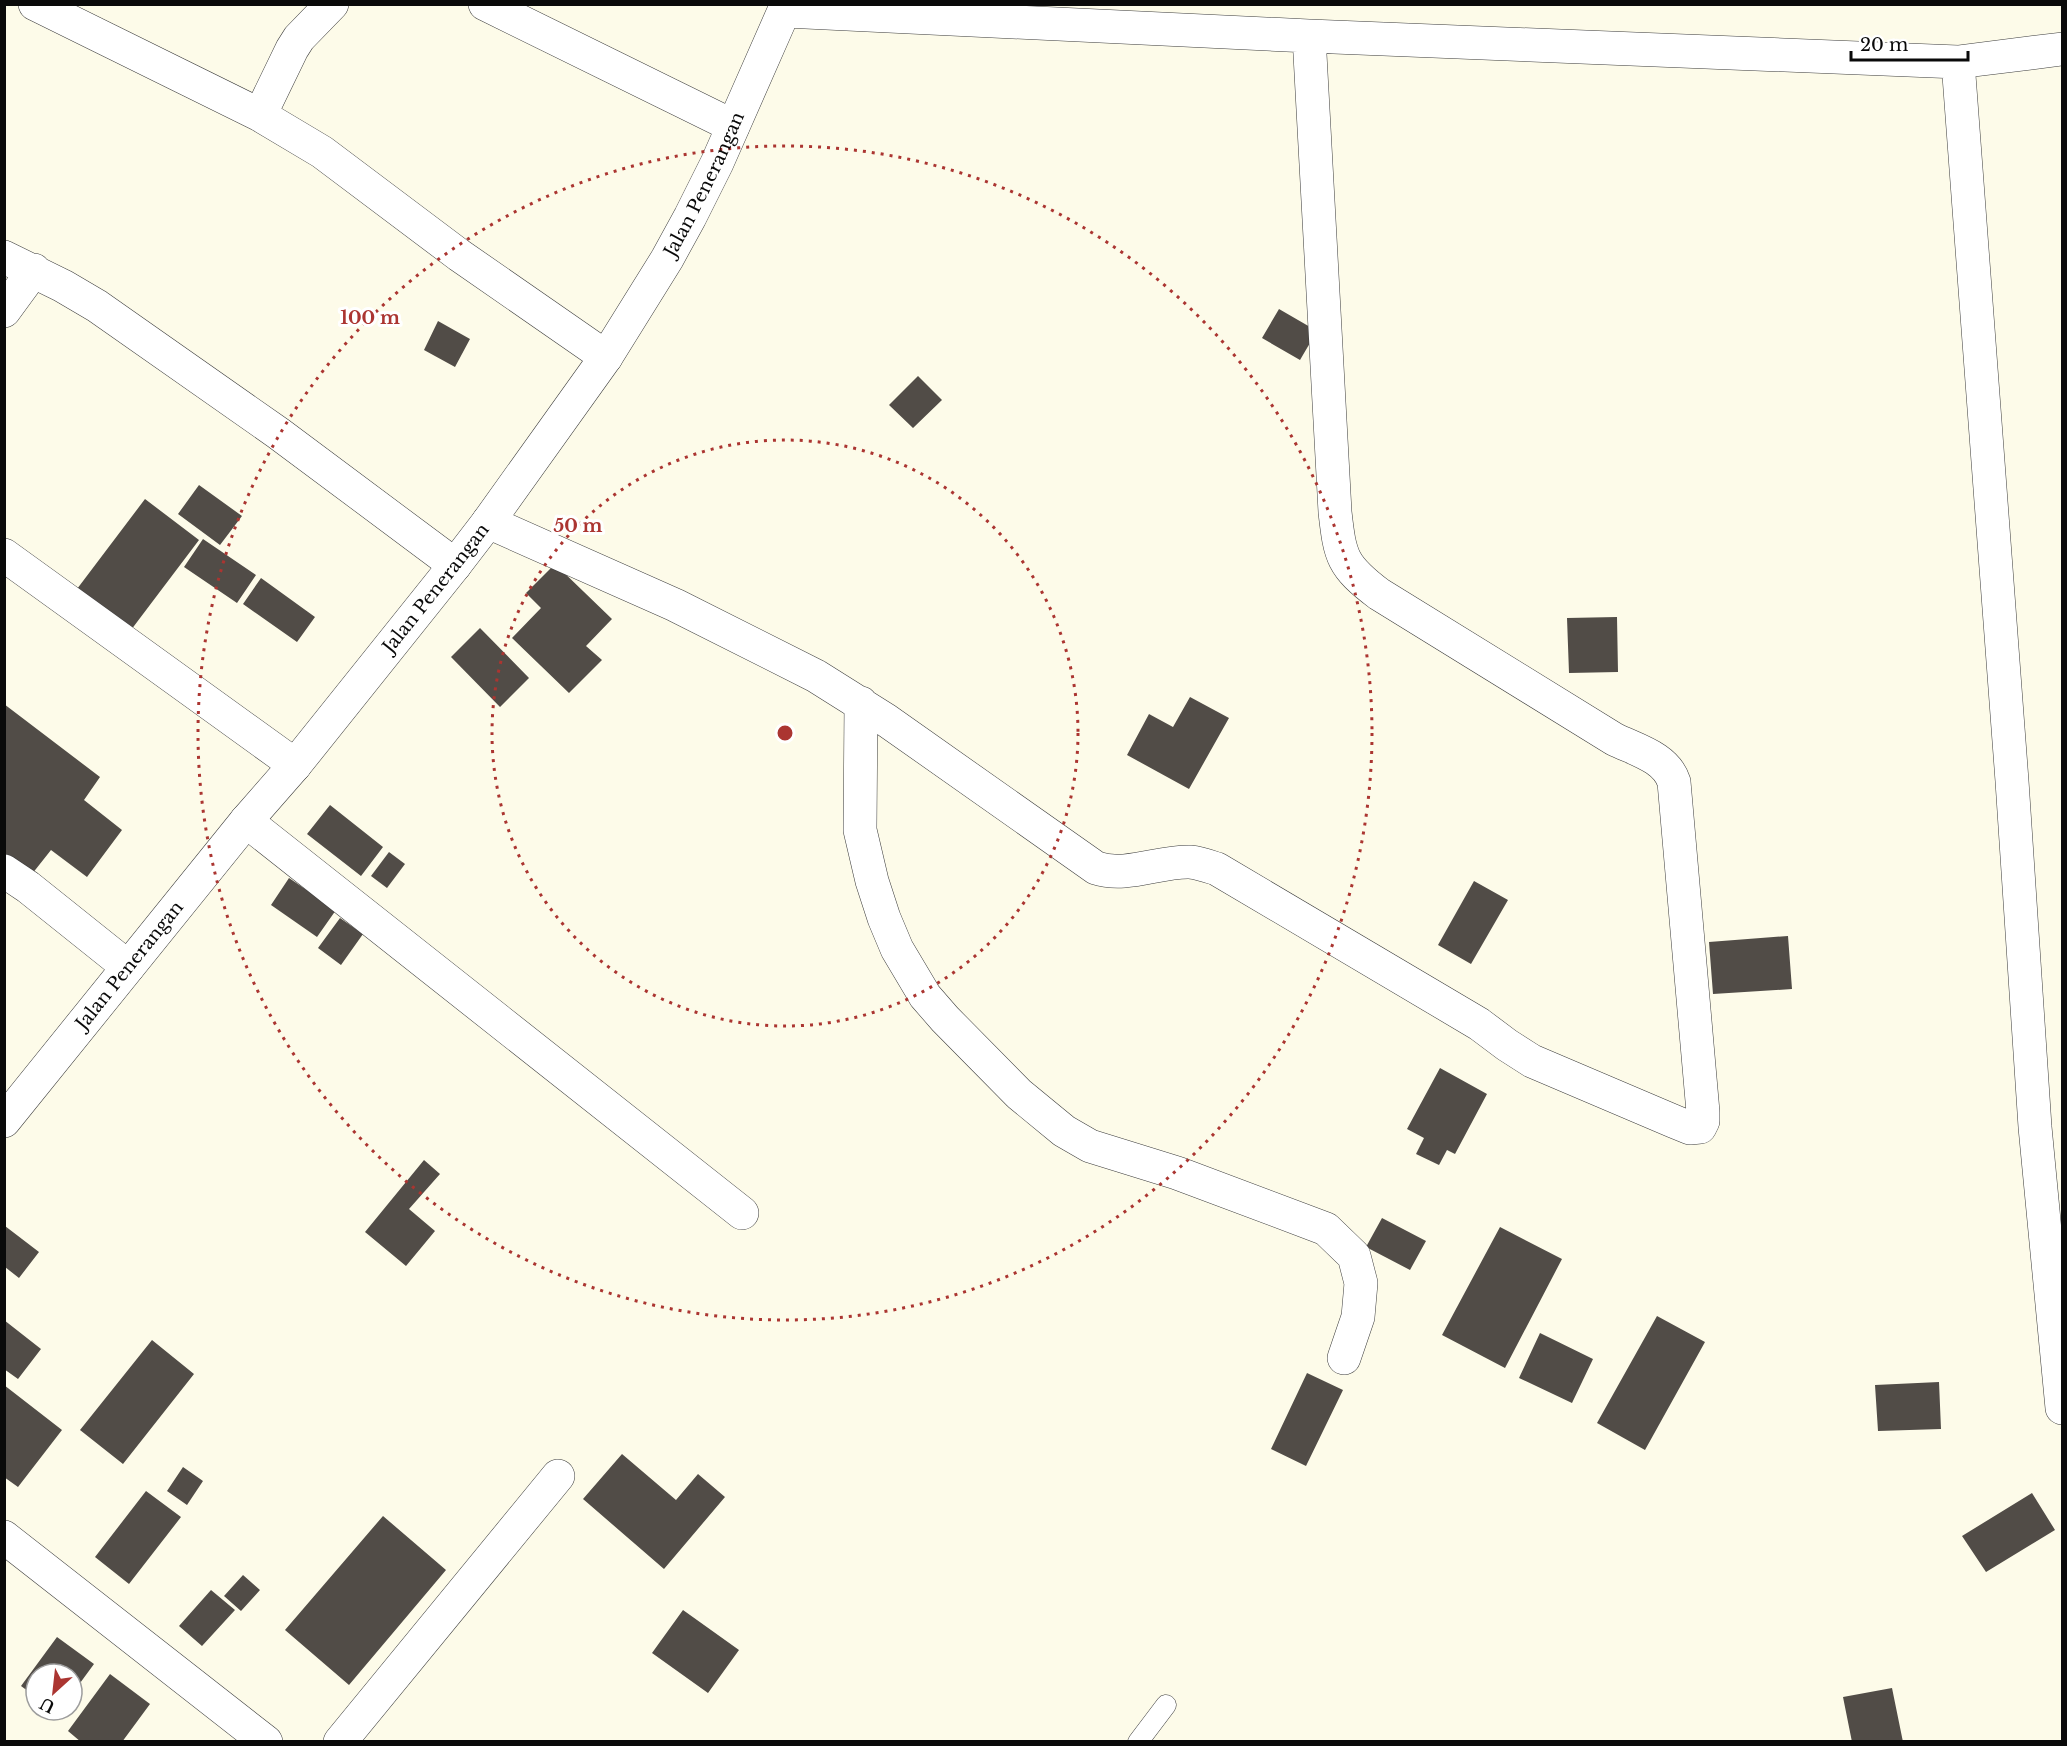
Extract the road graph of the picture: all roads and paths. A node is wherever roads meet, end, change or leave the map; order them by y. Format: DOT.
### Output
graph roads {
  1 [pos="35,4"];
  2 [pos="332,4"];
  3 [pos="485,4"];
  4 [pos="786,8"];
  5 [pos="1309,36"];
  6 [pos="2062,49"];
  7 [pos="1958,62"];
  8 [pos="260,115"];
  9 [pos="733,126"];
  10 [pos="4,257"];
  11 [pos="34,270"];
  12 [pos="4,311"];
  13 [pos="606,357"];
  14 [pos="488,522"];
  15 [pos="4,555"];
  16 [pos="455,565"];
  17 [pos="861,703"];
  18 [pos="296,765"];
  19 [pos="246,821"];
  20 [pos="4,871"];
  21 [pos="128,967"];
  22 [pos="4,1121"];
  23 [pos="742,1213"];
  24 [pos="1344,1358"];
  25 [pos="2062,1408"];
  26 [pos="558,1476"];
  27 [pos="4,1537"];
  28 [pos="1166,1705"];
  29 [pos="266,1742"];
  30 [pos="340,1742"];
  31 [pos="1138,1742"];
  1 -- 8 [label="street"];
  2 -- 8 [label="street"];
  3 -- 9 [label="street"];
  4 -- 5 [label="street"];
  4 -- 9 [label="street, Jalan Penerangan"];
  5 -- 7 [label="street"];
  5 -- 17 [label="street"];
  6 -- 7 [label="street"];
  7 -- 25 [label="street"];
  8 -- 13 [label="street"];
  9 -- 13 [label="street, Jalan Penerangan"];
  10 -- 11 [label="street"];
  11 -- 12 [label="street"];
  11 -- 16 [label="street"];
  13 -- 14 [label="street, Jalan Penerangan"];
  14 -- 16 [label="street, Jalan Penerangan"];
  14 -- 17 [label="street"];
  15 -- 18 [label="street"];
  16 -- 18 [label="street, Jalan Penerangan"];
  17 -- 24 [label="street"];
  18 -- 19 [label="street, Jalan Penerangan"];
  19 -- 21 [label="street, Jalan Penerangan"];
  19 -- 23 [label="street"];
  20 -- 21 [label="street"];
  21 -- 22 [label="street, Jalan Penerangan"];
  26 -- 30 [label="street"];
  27 -- 29 [label="street"];
  28 -- 31 [label="lane"];
}
